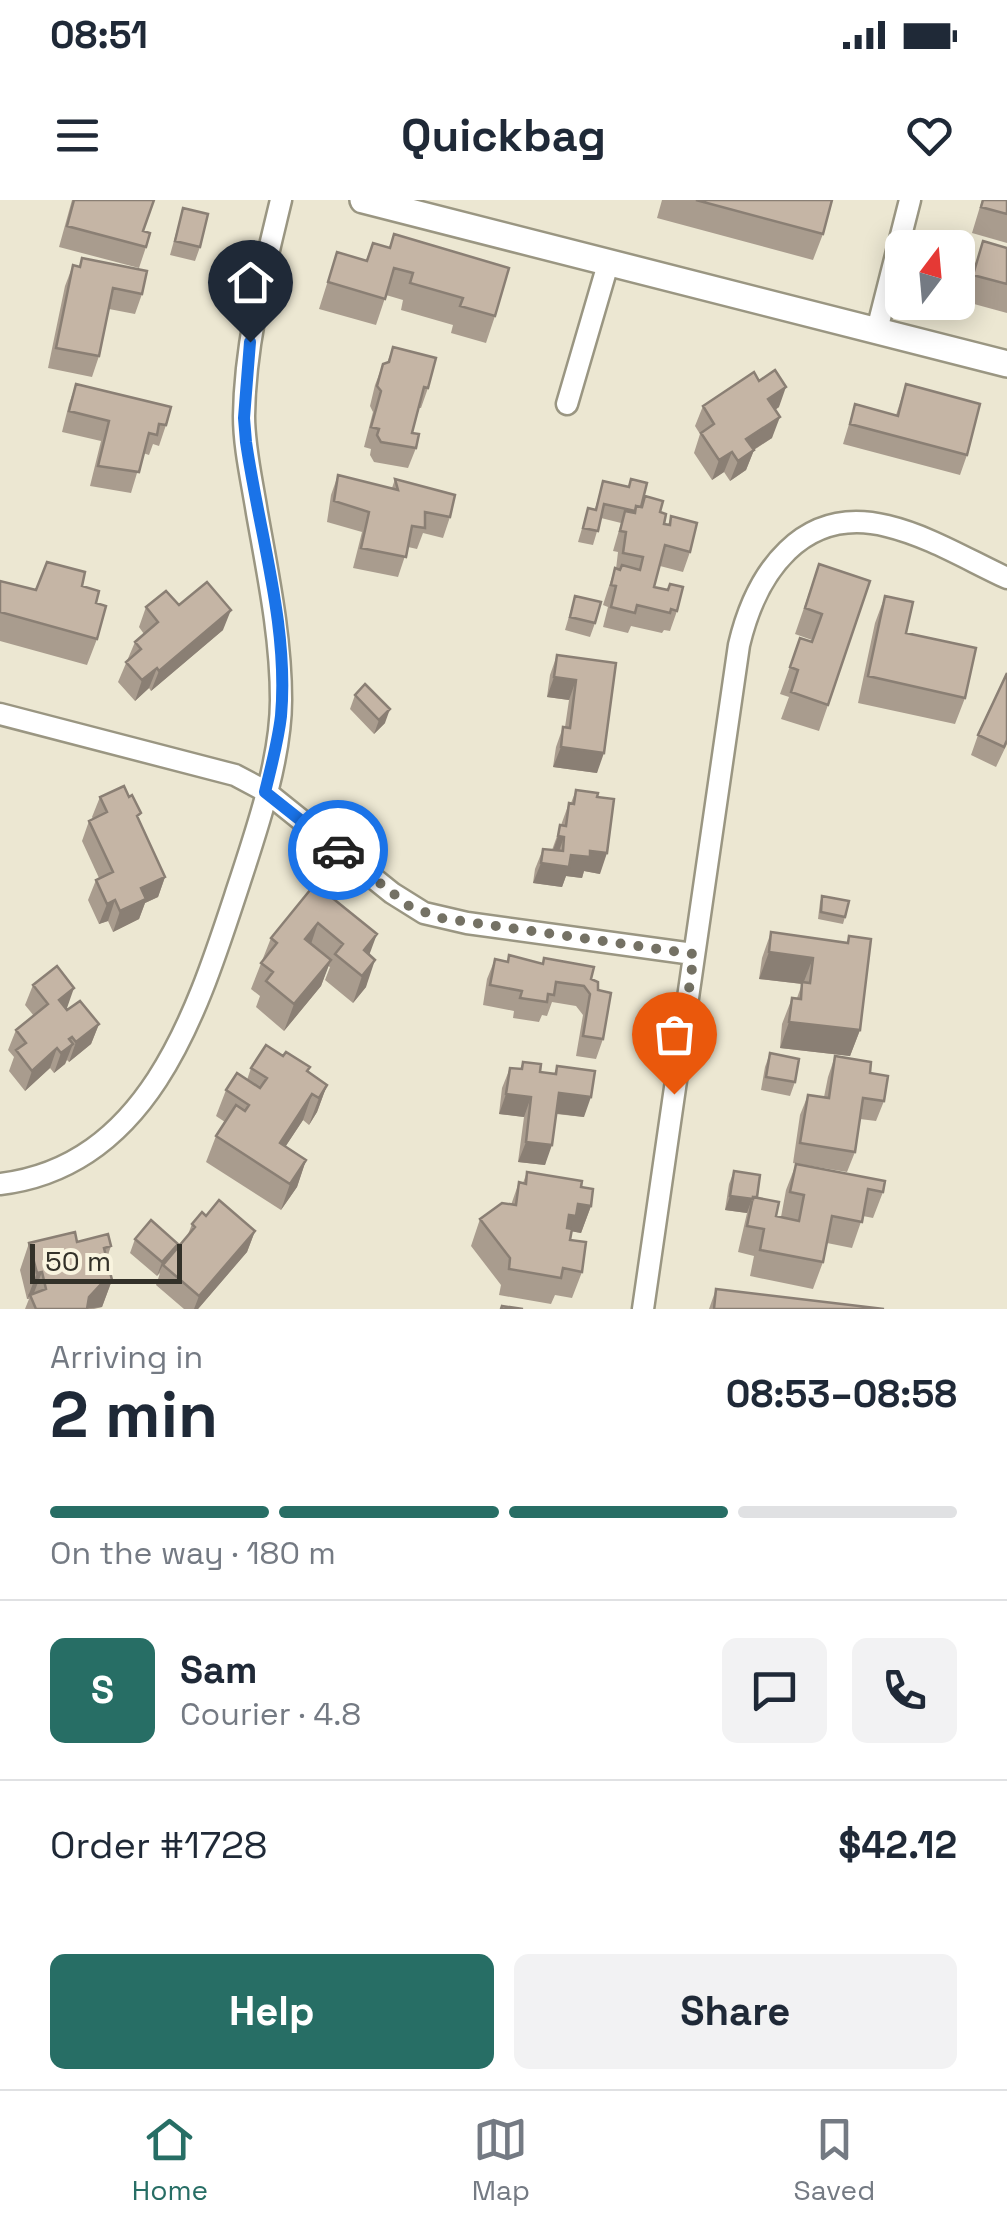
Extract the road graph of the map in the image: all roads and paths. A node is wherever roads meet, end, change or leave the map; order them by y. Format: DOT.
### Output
graph roads {
  1 [pos="281,200"];
  2 [pos="363,200"];
  3 [pos="910,200"];
  4 [pos="608,264"];
  5 [pos="877,330"];
  6 [pos="1007,364"];
  7 [pos="567,404"];
  8 [pos="1007,578"];
  9 [pos="0,714"];
  10 [pos="265,792"];
  11 [pos="694,954"];
  12 [pos="0,1184"];
  13 [pos="643,1309"];
  1 -- 10 [label="street"];
  2 -- 4 [label="street"];
  3 -- 5 [label="street"];
  4 -- 5 [label="street"];
  4 -- 7 [label="street"];
  5 -- 6 [label="street"];
  8 -- 11 [label="street"];
  9 -- 10 [label="street"];
  10 -- 11 [label="street"];
  10 -- 12 [label="street"];
  11 -- 13 [label="street"];
}
